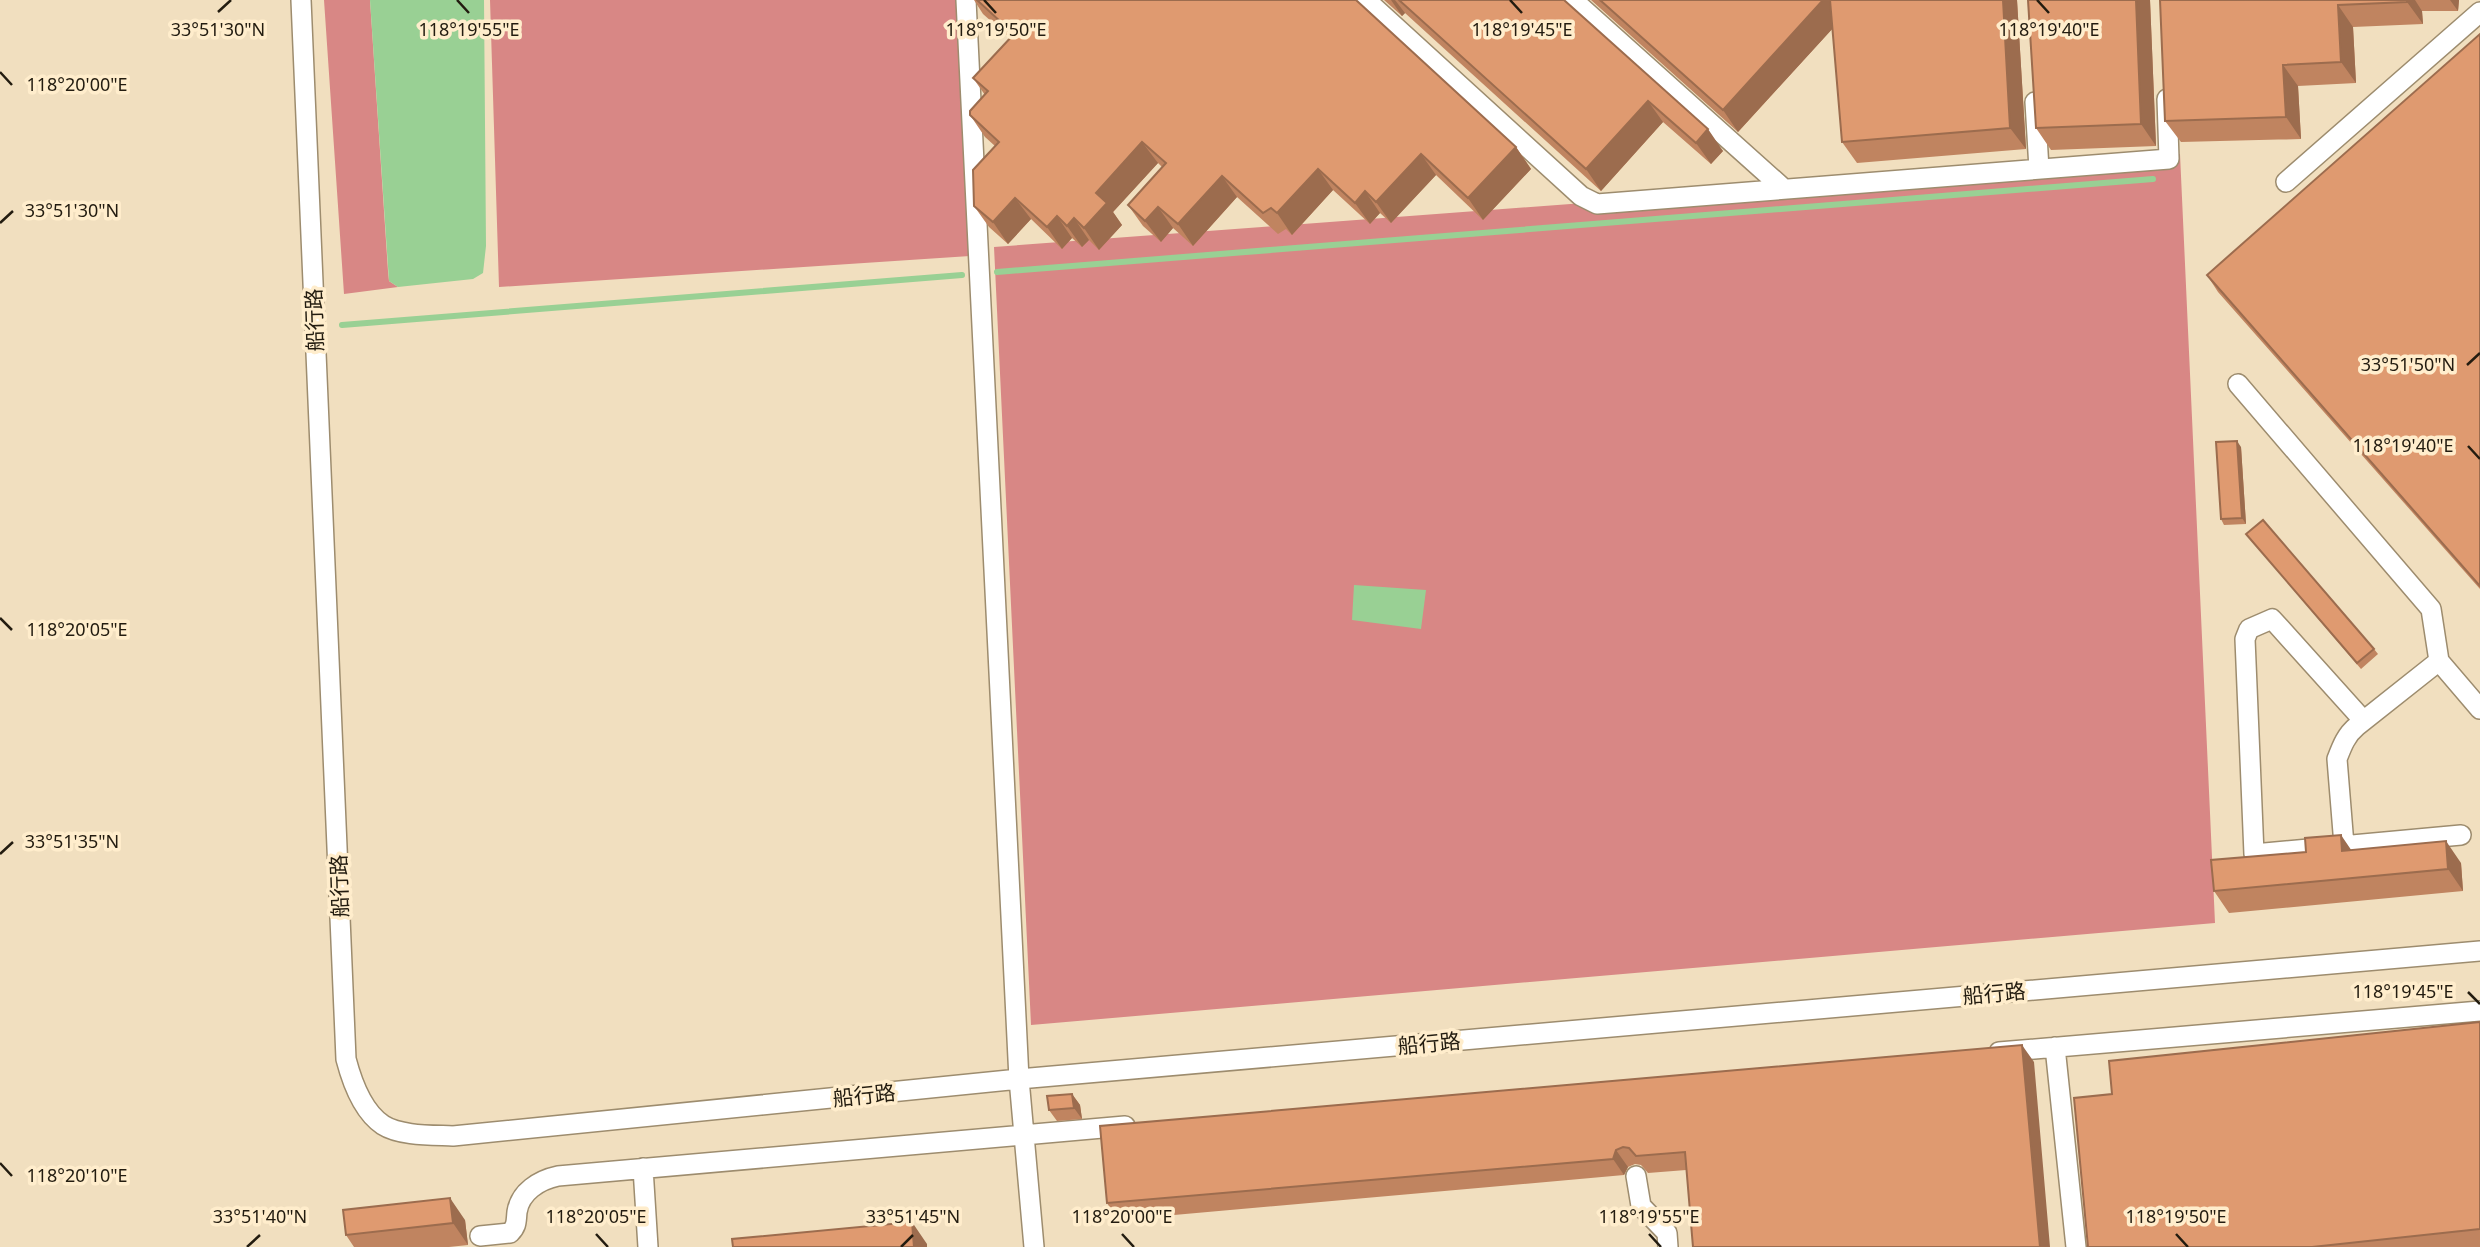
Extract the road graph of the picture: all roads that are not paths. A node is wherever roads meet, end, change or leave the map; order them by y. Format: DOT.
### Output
graph roads {
  1 [pos="300,0"];
  2 [pos="966,0"];
  3 [pos="1366,0"];
  4 [pos="1573,0"];
  5 [pos="2480,12"];
  6 [pos="2033,78"];
  7 [pos="2166,79"];
  8 [pos="2039,169"];
  9 [pos="2286,182"];
  10 [pos="1784,189"];
  11 [pos="2238,384"];
  12 [pos="2438,661"];
  13 [pos="2480,709"];
  14 [pos="2363,720"];
  15 [pos="2461,835"];
  16 [pos="2344,845"];
  17 [pos="2480,951"];
  18 [pos="2480,1011"];
  19 [pos="2055,1047"];
  20 [pos="1986,1053"];
  21 [pos="1019,1079"];
  22 [pos="1148,1124"];
  23 [pos="1024,1135"];
  24 [pos="643,1168"];
  25 [pos="1636,1176"];
  26 [pos="480,1236"];
  27 [pos="648,1247"];
  28 [pos="1034,1247"];
  29 [pos="1668,1247"];
  30 [pos="2076,1247"];
  1 -- 21 [label="street, 船行路"];
  2 -- 21 [label="street"];
  3 -- 10 [label="street"];
  4 -- 10 [label="street"];
  5 -- 9 [label="street"];
  6 -- 8 [label="street"];
  7 -- 8 [label="street"];
  8 -- 10 [label="street"];
  11 -- 12 [label="street"];
  12 -- 13 [label="street"];
  12 -- 14 [label="street"];
  14 -- 16 [label="street"];
  14 -- 16 [label="street"];
  15 -- 16 [label="street"];
  17 -- 21 [label="street, 船行路"];
  18 -- 19 [label="street"];
  19 -- 20 [label="street"];
  19 -- 30 [label="street"];
  21 -- 23 [label="street"];
  22 -- 23 [label="street"];
  23 -- 24 [label="street"];
  23 -- 28 [label="street"];
  24 -- 26 [label="street"];
  24 -- 27 [label="street"];
  25 -- 29 [label="street"];
}
